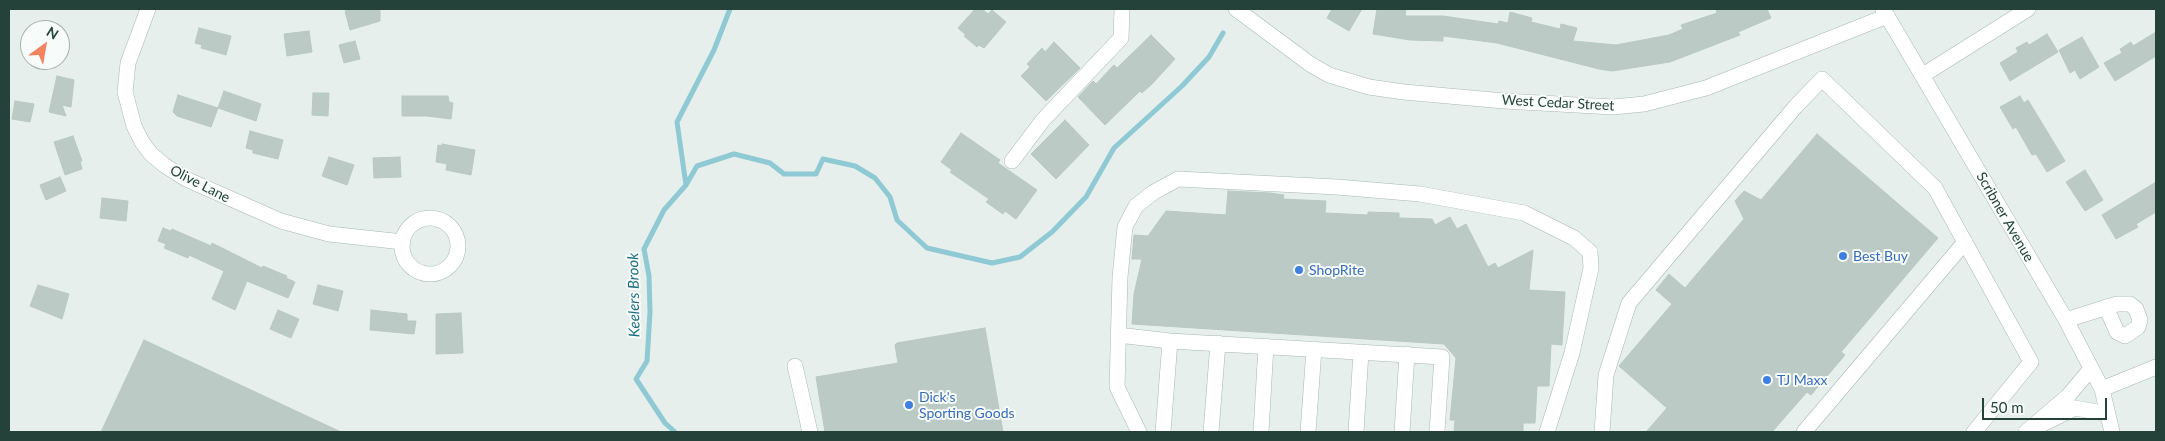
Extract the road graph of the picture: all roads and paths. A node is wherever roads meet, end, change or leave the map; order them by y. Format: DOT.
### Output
graph roads {
  1 [pos="148,9"];
  2 [pos="1122,9"];
  3 [pos="1236,9"];
  4 [pos="2028,9"];
  5 [pos="1885,12"];
  6 [pos="1923,75"];
  7 [pos="1012,161"];
  8 [pos="403,242"];
  9 [pos="1965,242"];
  10 [pos="2106,308"];
  11 [pos="2066,320"];
  12 [pos="1118,330"];
  13 [pos="1170,340"];
  14 [pos="1218,343"];
  15 [pos="1266,346"];
  16 [pos="1314,349"];
  17 [pos="1361,352"];
  18 [pos="1407,354"];
  19 [pos="795,366"];
  20 [pos="2156,367"];
  21 [pos="2090,370"];
  22 [pos="2102,388"];
  23 [pos="2108,414"];
  24 [pos="810,432"];
  25 [pos="1139,432"];
  26 [pos="1164,432"];
  27 [pos="1211,432"];
  28 [pos="1261,432"];
  29 [pos="1308,432"];
  30 [pos="1356,432"];
  31 [pos="1402,432"];
  32 [pos="1436,432"];
  33 [pos="1547,432"];
  34 [pos="1602,432"];
  35 [pos="1804,432"];
  36 [pos="1974,432"];
  37 [pos="2026,432"];
  38 [pos="2112,432"];
  1 -- 8 [label="street, Olive Lane"];
  2 -- 7 [label="street"];
  3 -- 5 [label="street, West Cedar Street"];
  4 -- 6 [label="street"];
  5 -- 6 [label="street, Scribner Avenue"];
  6 -- 11 [label="street, Scribner Avenue"];
  9 -- 34 [label="street"];
  9 -- 35 [label="street"];
  9 -- 36 [label="street"];
  10 -- 11 [label="street"];
  11 -- 21 [label="street, Scribner Avenue"];
  12 -- 13 [label="street"];
  12 -- 25 [label="street"];
  12 -- 33 [label="street"];
  13 -- 14 [label="street"];
  13 -- 26 [label="street"];
  14 -- 15 [label="street"];
  14 -- 27 [label="street"];
  15 -- 16 [label="street"];
  15 -- 28 [label="street"];
  16 -- 17 [label="street"];
  16 -- 29 [label="street"];
  17 -- 18 [label="street"];
  17 -- 30 [label="street"];
  18 -- 31 [label="street"];
  18 -- 32 [label="street"];
  19 -- 24 [label="street"];
  20 -- 22 [label="street"];
  21 -- 22 [label="street, Scribner Avenue"];
  21 -- 37 [label="street"];
  22 -- 23 [label="street, Scribner Avenue"];
  23 -- 37 [label="street"];
  23 -- 38 [label="street, Scribner Avenue"];
}
